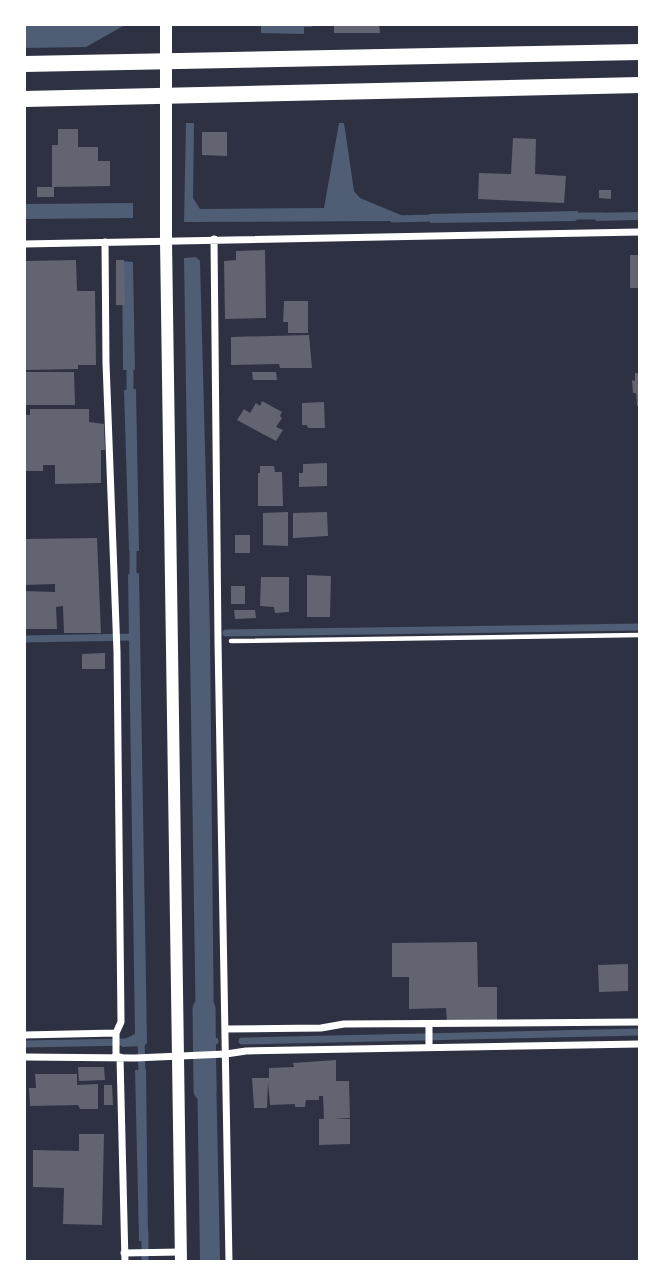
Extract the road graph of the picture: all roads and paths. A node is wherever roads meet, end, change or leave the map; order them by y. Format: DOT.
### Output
graph roads {
  1 [pos="166,24"];
  2 [pos="639,52"];
  3 [pos="166,61"];
  4 [pos="24,64"];
  5 [pos="639,85"];
  6 [pos="166,97"];
  7 [pos="24,99"];
  8 [pos="639,232"];
  9 [pos="214,239"];
  10 [pos="166,241"];
  11 [pos="105,242"];
  12 [pos="24,244"];
  13 [pos="639,635"];
  14 [pos="218,641"];
  15 [pos="639,1022"];
  16 [pos="429,1027"];
  17 [pos="226,1030"];
  18 [pos="24,1035"];
  19 [pos="116,1036"];
  20 [pos="429,1044"];
  21 [pos="639,1044"];
  22 [pos="222,1054"];
  23 [pos="177,1055"];
  24 [pos="24,1057"];
  25 [pos="118,1057"];
  26 [pos="125,1257"];
  27 [pos="181,1257"];
  28 [pos="229,1262"];
  1 -- 3 [label="street"];
  2 -- 3 [label="highway"];
  3 -- 4 [label="highway"];
  3 -- 6 [label="street"];
  5 -- 6 [label="highway"];
  6 -- 7 [label="highway"];
  6 -- 10 [label="street"];
  8 -- 9 [label="street"];
  9 -- 10 [label="street"];
  9 -- 14 [label="street"];
  10 -- 11 [label="street"];
  10 -- 23 [label="street"];
  11 -- 12 [label="street"];
  11 -- 19 [label="street"];
  13 -- 14 [label="path"];
  14 -- 17 [label="street"];
  15 -- 16 [label="street"];
  16 -- 17 [label="street"];
  16 -- 20 [label="street"];
  17 -- 22 [label="street"];
  18 -- 19 [label="street"];
  19 -- 25 [label="street"];
  20 -- 21 [label="street"];
  20 -- 22 [label="street"];
  22 -- 23 [label="street"];
  22 -- 28 [label="street"];
  23 -- 25 [label="street"];
  23 -- 27 [label="street"];
  24 -- 25 [label="street"];
  25 -- 26 [label="street"];
  26 -- 27 [label="street"];
}
